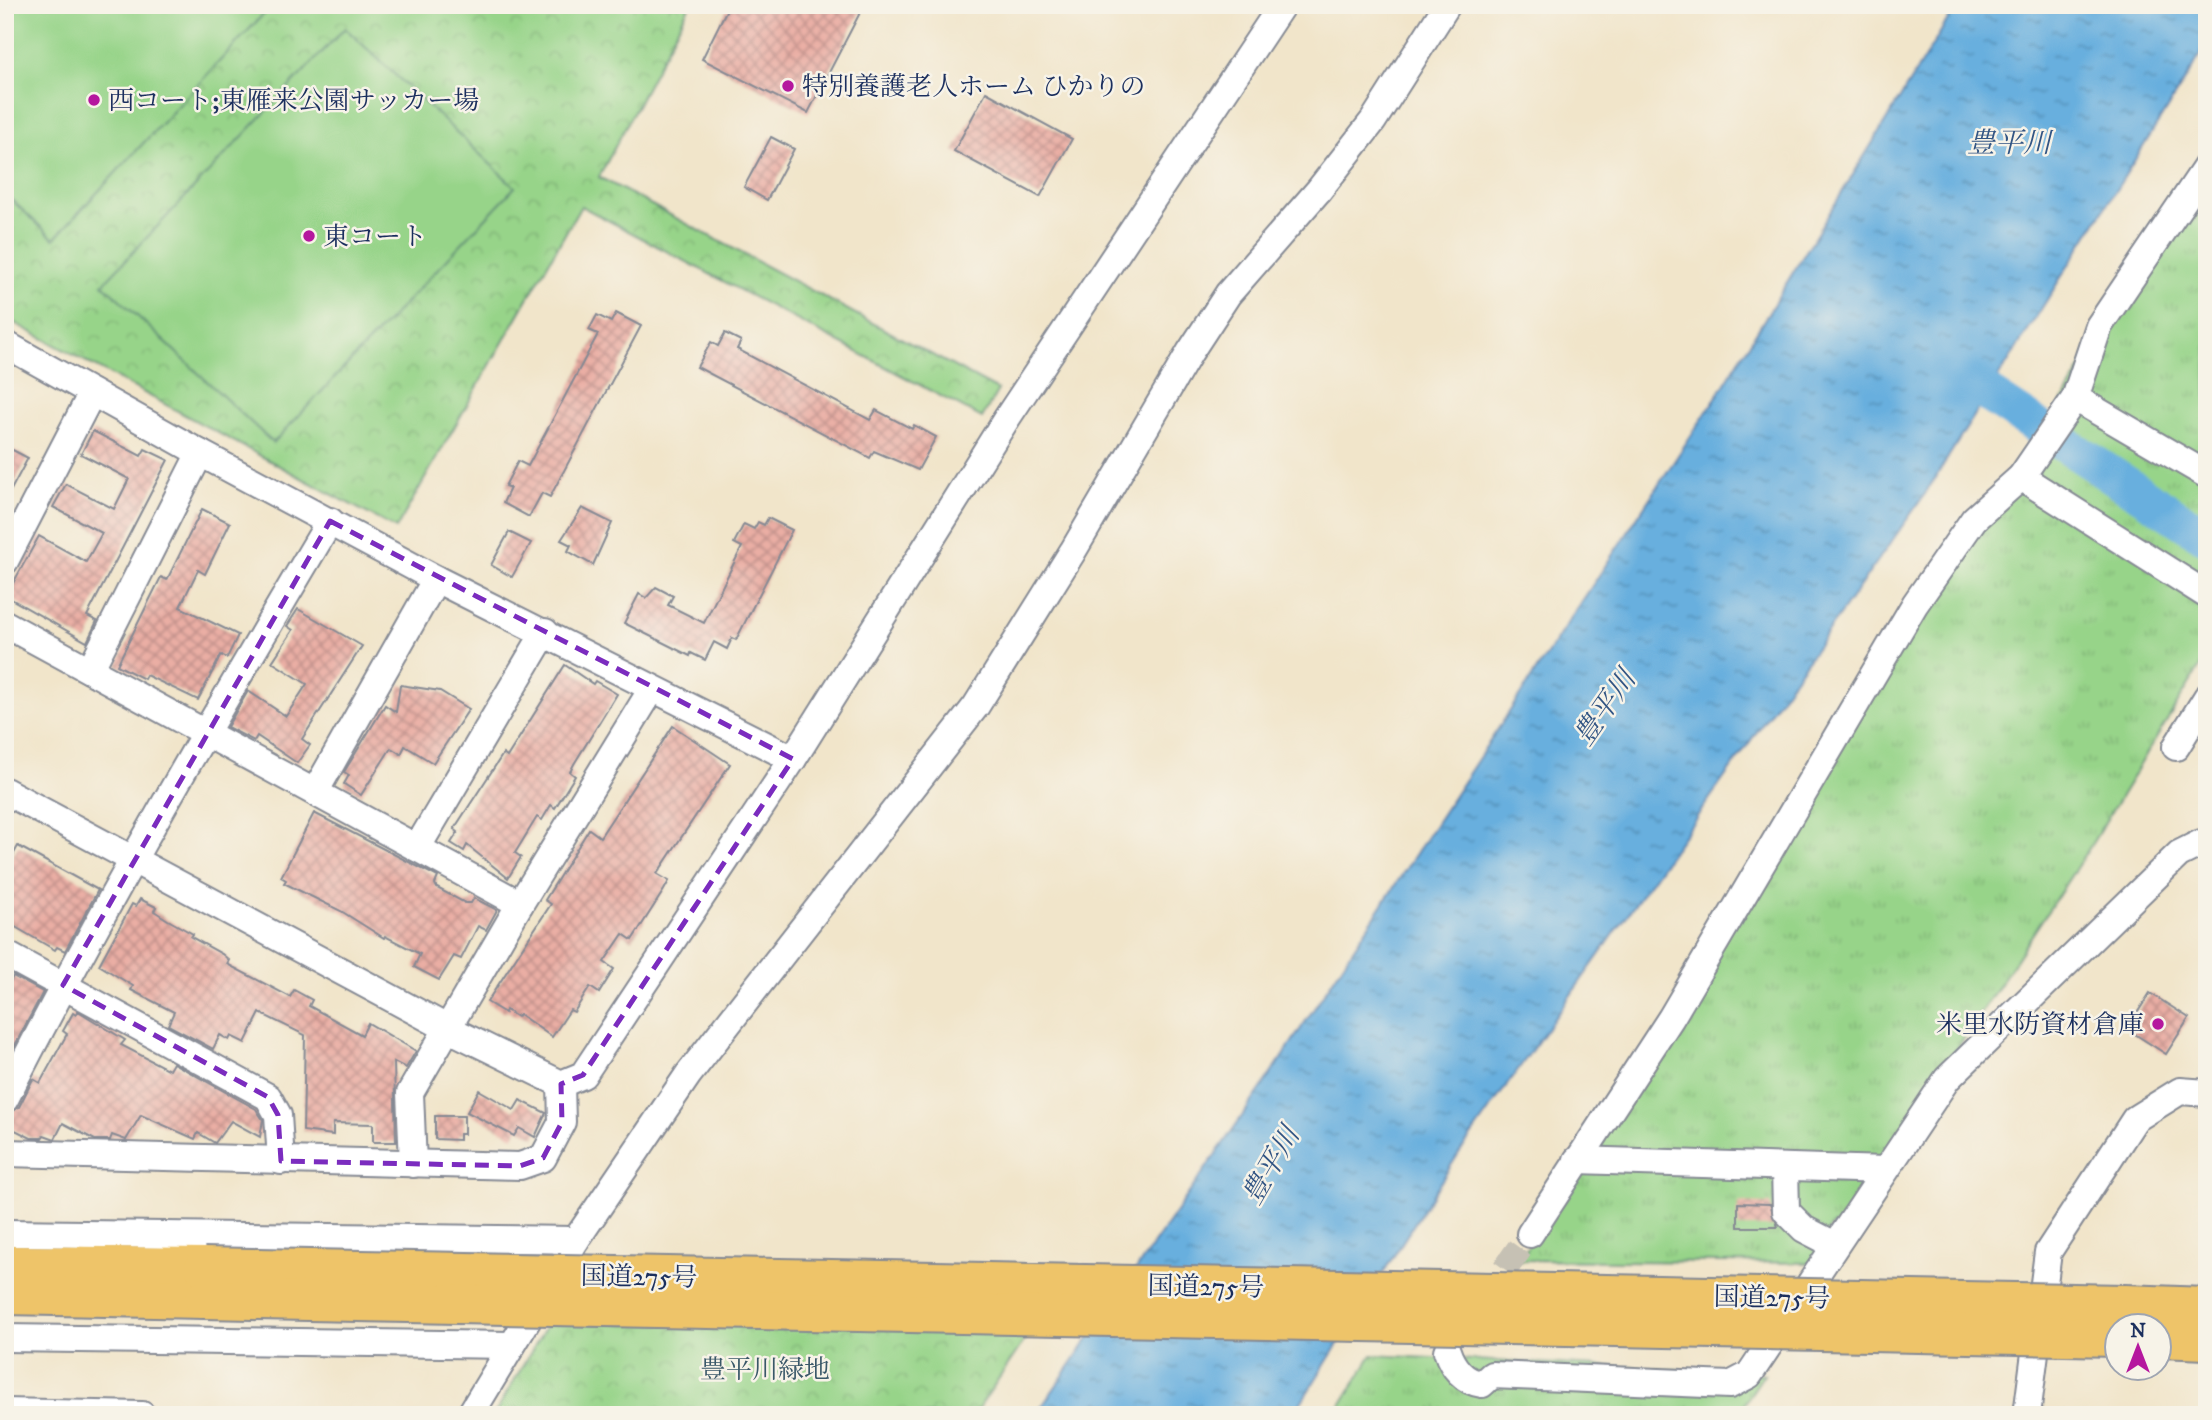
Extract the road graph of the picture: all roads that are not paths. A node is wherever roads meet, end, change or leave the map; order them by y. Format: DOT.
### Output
graph roads {
  1 [pos="1282,5"];
  2 [pos="1447,5"];
  3 [pos="2207,166"];
  4 [pos="5,344"];
  5 [pos="92,393"];
  6 [pos="2075,398"];
  7 [pos="200,453"];
  8 [pos="2207,475"];
  9 [pos="2022,476"];
  10 [pos="330,521"];
  11 [pos="5,561"];
  12 [pos="436,579"];
  13 [pos="2207,596"];
  14 [pos="5,624"];
  15 [pos="545,632"];
  16 [pos="90,670"];
  17 [pos="652,689"];
  18 [pos="2207,697"];
  19 [pos="204,732"];
  20 [pos="2176,747"];
  21 [pos="793,759"];
  22 [pos="5,791"];
  23 [pos="315,793"];
  24 [pos="2207,844"];
  25 [pos="417,848"];
  26 [pos="134,859"];
  27 [pos="520,904"];
  28 [pos="5,954"];
  29 [pos="63,985"];
  30 [pos="447,1028"];
  31 [pos="561,1084"];
  32 [pos="2207,1093"];
  33 [pos="5,1099"];
  34 [pos="5,1153"];
  35 [pos="1577,1160"];
  36 [pos="281,1161"];
  37 [pos="413,1164"];
  38 [pos="1785,1167"];
  39 [pos="1885,1170"];
  40 [pos="5,1233"];
  41 [pos="1530,1234"];
  42 [pos="576,1240"];
  43 [pos="1835,1245"];
  44 [pos="5,1265"];
  45 [pos="204,1283"];
  46 [pos="5,1294"];
  47 [pos="2207,1307"];
  48 [pos="2174,1312"];
  49 [pos="2104,1320"];
  50 [pos="5,1338"];
  51 [pos="2174,1339"];
  52 [pos="2207,1340"];
  53 [pos="512,1345"];
  54 [pos="1447,1351"];
  55 [pos="5,1412"];
  56 [pos="60,1414"];
  57 [pos="142,1415"];
  58 [pos="470,1415"];
  59 [pos="2027,1415"];
  1 -- 21 [label="street"];
  2 -- 42 [label="street"];
  3 -- 6 [label="street"];
  4 -- 5 [label="street"];
  5 -- 7 [label="street"];
  5 -- 11 [label="street"];
  6 -- 8 [label="street"];
  6 -- 9 [label="street"];
  7 -- 10 [label="street"];
  7 -- 16 [label="street"];
  9 -- 13 [label="street"];
  9 -- 35 [label="street"];
  10 -- 12 [label="street"];
  10 -- 19 [label="street"];
  12 -- 15 [label="street"];
  12 -- 23 [label="street"];
  14 -- 16 [label="street"];
  15 -- 17 [label="street"];
  15 -- 25 [label="street"];
  16 -- 19 [label="street"];
  17 -- 21 [label="street"];
  17 -- 27 [label="street"];
  18 -- 20 [label="street"];
  19 -- 23 [label="street"];
  19 -- 26 [label="street"];
  21 -- 31 [label="street"];
  22 -- 26 [label="street"];
  23 -- 25 [label="street"];
  24 -- 39 [label="street"];
  25 -- 27 [label="street"];
  26 -- 29 [label="street"];
  26 -- 30 [label="street"];
  27 -- 30 [label="street"];
  28 -- 29 [label="street"];
  29 -- 33 [label="street"];
  29 -- 36 [label="street"];
  30 -- 31 [label="street"];
  30 -- 37 [label="street"];
  31 -- 37 [label="street"];
  32 -- 59 [label="street"];
  34 -- 36 [label="street"];
  35 -- 38 [label="street"];
  35 -- 41 [label="street"];
  36 -- 37 [label="street"];
  38 -- 39 [label="street"];
  38 -- 43 [label="street"];
  39 -- 43 [label="street"];
  40 -- 42 [label="street"];
  42 -- 53 [label="street"];
  43 -- 54 [label="street"];
  44 -- 45 [label="highway"];
  45 -- 46 [label="highway"];
  45 -- 49 [label="highway, 国道275号, bridge"];
  47 -- 48 [label="highway, 国道275号"];
  50 -- 53 [label="street"];
  51 -- 52 [label="highway"];
  53 -- 58 [label="street"];
  55 -- 56 [label="street"];
  56 -- 57 [label="street"];
}
